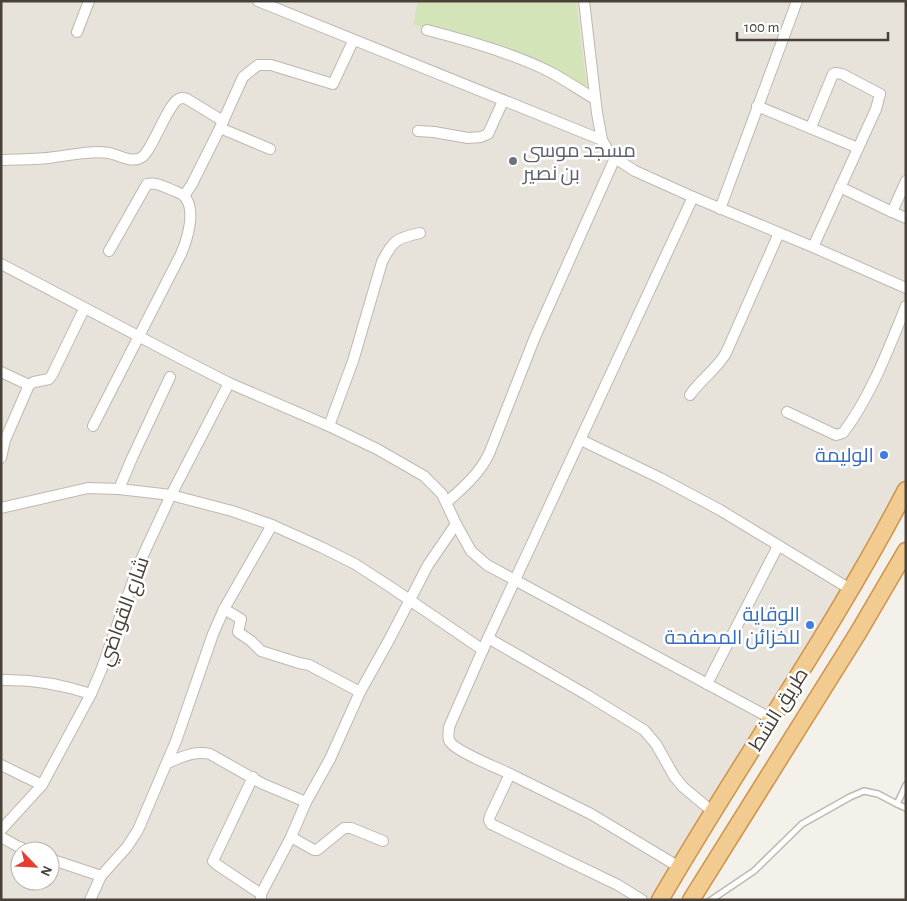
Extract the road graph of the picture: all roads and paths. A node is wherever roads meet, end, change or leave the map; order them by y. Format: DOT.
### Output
graph roads {
  1 [pos="89,1"];
  2 [pos="258,1"];
  3 [pos="584,1"];
  4 [pos="797,1"];
  5 [pos="427,30"];
  6 [pos="77,32"];
  7 [pos="353,41"];
  8 [pos="595,99"];
  9 [pos="503,101"];
  10 [pos="758,106"];
  11 [pos="221,125"];
  12 [pos="810,127"];
  13 [pos="418,131"];
  14 [pos="602,140"];
  15 [pos="858,148"];
  16 [pos="270,149"];
  17 [pos="615,158"];
  18 [pos="1,160"];
  19 [pos="906,181"];
  20 [pos="840,187"];
  21 [pos="184,196"];
  22 [pos="693,197"];
  23 [pos="720,209"];
  24 [pos="892,212"];
  25 [pos="906,218"];
  26 [pos="420,233"];
  27 [pos="779,233"];
  28 [pos="813,247"];
  29 [pos="109,251"];
  30 [pos="1,264"];
  31 [pos="906,288"];
  32 [pos="906,306"];
  33 [pos="84,309"];
  34 [pos="139,337"];
  35 [pos="1,372"];
  36 [pos="170,377"];
  37 [pos="229,383"];
  38 [pos="29,385"];
  39 [pos="690,395"];
  40 [pos="787,412"];
  41 [pos="93,426"];
  42 [pos="329,426"];
  43 [pos="581,440"];
  44 [pos="1,458"];
  45 [pos="119,489"];
  46 [pos="906,490"];
  47 [pos="171,495"];
  48 [pos="447,502"];
  49 [pos="1,508"];
  50 [pos="456,524"];
  51 [pos="272,525"];
  52 [pos="778,546"];
  53 [pos="906,551"];
  54 [pos="516,581"];
  55 [pos="850,590"];
  56 [pos="410,601"];
  57 [pos="224,609"];
  58 [pos="488,638"];
  59 [pos="483,650"];
  60 [pos="1,680"];
  61 [pos="707,684"];
  62 [pos="360,692"];
  63 [pos="91,694"];
  64 [pos="772,719"];
  65 [pos="166,763"];
  66 [pos="1,764"];
  67 [pos="510,774"];
  68 [pos="253,777"];
  69 [pos="42,785"];
  70 [pos="906,785"];
  71 [pos="306,802"];
  72 [pos="897,804"];
  73 [pos="906,808"];
  74 [pos="713,812"];
  75 [pos="1,830"];
  76 [pos="291,837"];
  77 [pos="383,842"];
  78 [pos="60,862"];
  79 [pos="679,867"];
  80 [pos="101,876"];
  81 [pos="261,897"];
  82 [pos="90,900"];
  83 [pos="642,900"];
  84 [pos="660,900"];
  85 [pos="691,900"];
  86 [pos="711,900"];
  1 -- 6 [label="street"];
  2 -- 7 [label="street"];
  3 -- 8 [label="street"];
  4 -- 10 [label="street"];
  5 -- 8 [label="street"];
  7 -- 9 [label="street"];
  7 -- 11 [label="street"];
  8 -- 14 [label="street"];
  9 -- 13 [label="street"];
  9 -- 14 [label="street"];
  10 -- 12 [label="street"];
  10 -- 23 [label="street"];
  11 -- 16 [label="street"];
  11 -- 18 [label="street"];
  11 -- 21 [label="street"];
  12 -- 15 [label="street"];
  12 -- 15 [label="street"];
  14 -- 17 [label="street"];
  15 -- 20 [label="street"];
  17 -- 22 [label="street"];
  17 -- 48 [label="street"];
  19 -- 24 [label="street"];
  20 -- 24 [label="street"];
  20 -- 28 [label="street"];
  21 -- 29 [label="street"];
  21 -- 34 [label="street"];
  22 -- 23 [label="street"];
  22 -- 43 [label="street"];
  23 -- 27 [label="street"];
  24 -- 25 [label="street"];
  26 -- 42 [label="street"];
  27 -- 28 [label="street"];
  27 -- 39 [label="street"];
  28 -- 31 [label="street"];
  30 -- 33 [label="street"];
  32 -- 40 [label="street"];
  33 -- 34 [label="street"];
  33 -- 38 [label="street"];
  34 -- 37 [label="street"];
  34 -- 41 [label="street"];
  35 -- 38 [label="street"];
  36 -- 45 [label="street"];
  37 -- 42 [label="street"];
  37 -- 47 [label="street, شارع القواضي"];
  38 -- 44 [label="street"];
  42 -- 48 [label="street"];
  43 -- 52 [label="street"];
  43 -- 54 [label="street"];
  45 -- 47 [label="street"];
  45 -- 49 [label="street"];
  46 -- 55 [label="highway, طريق الشط"];
  47 -- 51 [label="street"];
  47 -- 63 [label="street, شارع القواضي"];
  48 -- 50 [label="street"];
  50 -- 54 [label="street"];
  50 -- 56 [label="street"];
  51 -- 56 [label="street"];
  51 -- 57 [label="street"];
  52 -- 55 [label="street"];
  52 -- 61 [label="street"];
  53 -- 85 [label="highway, طريق الشط"];
  54 -- 58 [label="street"];
  54 -- 61 [label="street"];
  55 -- 64 [label="highway, طريق الشط"];
  56 -- 59 [label="street"];
  56 -- 62 [label="street"];
  57 -- 62 [label="street"];
  57 -- 65 [label="street"];
  58 -- 59 [label="street"];
  58 -- 74 [label="street"];
  59 -- 67 [label="street"];
  60 -- 63 [label="street"];
  61 -- 64 [label="street"];
  62 -- 71 [label="street"];
  63 -- 69 [label="street, شارع القواضي"];
  64 -- 74 [label="highway, طريق الشط"];
  65 -- 68 [label="street"];
  65 -- 80 [label="street"];
  66 -- 69 [label="street"];
  67 -- 79 [label="street"];
  67 -- 83 [label="street"];
  68 -- 71 [label="street"];
  68 -- 81 [label="street"];
  69 -- 75 [label="street, شارع القواضي"];
  70 -- 72 [label="lane"];
  71 -- 76 [label="street"];
  72 -- 73 [label="lane"];
  72 -- 86 [label="lane"];
  74 -- 79 [label="highway, طريق الشط"];
  76 -- 77 [label="street"];
  76 -- 81 [label="street"];
  78 -- 80 [label="street"];
  79 -- 84 [label="highway, طريق الشط"];
  80 -- 82 [label="street"];
}
